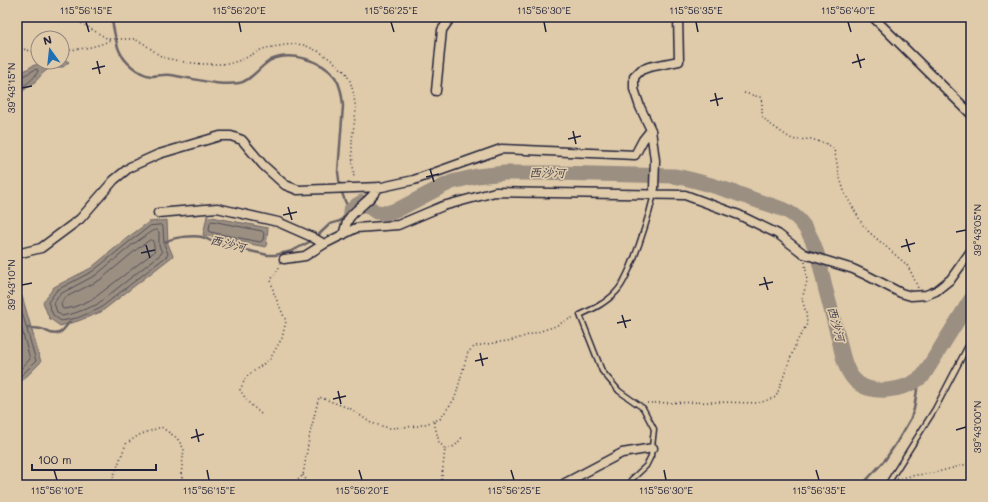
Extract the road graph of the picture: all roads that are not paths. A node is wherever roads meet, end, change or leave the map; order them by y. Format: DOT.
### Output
graph roads {
  1 [pos="451,17"];
  2 [pos="678,17"];
  3 [pos="873,17"];
  4 [pos="436,91"];
  5 [pos="971,114"];
  6 [pos="651,130"];
  7 [pos="379,187"];
  8 [pos="654,192"];
  9 [pos="158,213"];
  10 [pos="342,235"];
  11 [pos="324,244"];
  12 [pos="971,251"];
  13 [pos="17,254"];
  14 [pos="284,259"];
  15 [pos="971,340"];
  16 [pos="653,448"];
  17 [pos="565,483"];
  18 [pos="888,483"];
  19 [pos="629,485"];
  1 -- 4 [label="street"];
  2 -- 6 [label="street"];
  3 -- 5 [label="street"];
  6 -- 7 [label="street"];
  6 -- 8 [label="street"];
  7 -- 10 [label="street"];
  7 -- 13 [label="street"];
  8 -- 10 [label="street"];
  8 -- 12 [label="street"];
  8 -- 16 [label="lane"];
  9 -- 11 [label="street"];
  10 -- 11 [label="street"];
  11 -- 14 [label="street"];
  15 -- 18 [label="lane"];
  16 -- 17 [label="street"];
  16 -- 19 [label="lane"];
}
